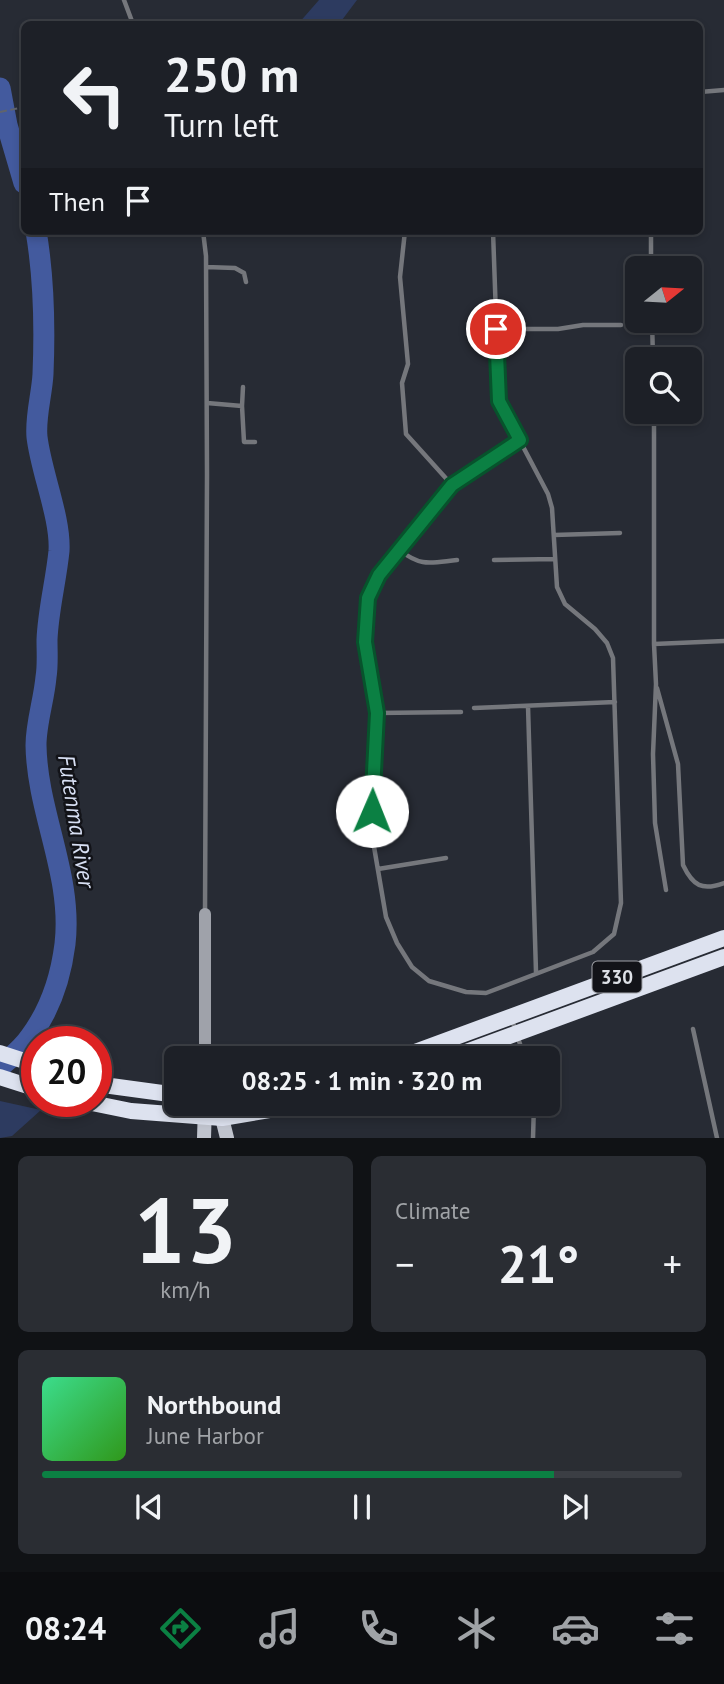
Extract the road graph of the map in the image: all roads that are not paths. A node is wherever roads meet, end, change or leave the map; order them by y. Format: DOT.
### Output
graph roads {
  1 [pos="124,0"];
  2 [pos="132,21"];
  3 [pos="724,90"];
  4 [pos="703,92"];
  5 [pos="203,235"];
  6 [pos="405,235"];
  7 [pos="493,235"];
  8 [pos="651,235"];
  9 [pos="651,256"];
  10 [pos="206,267"];
  11 [pos="246,282"];
  12 [pos="621,325"];
  13 [pos="496,329"];
  14 [pos="243,387"];
  15 [pos="207,403"];
  16 [pos="242,406"];
  17 [pos="654,424"];
  18 [pos="520,440"];
  19 [pos="255,442"];
  20 [pos="452,485"];
  21 [pos="620,533"];
  22 [pos="554,536"];
  23 [pos="399,550"];
  24 [pos="555,559"];
  25 [pos="494,560"];
  26 [pos="457,561"];
  27 [pos="724,641"];
  28 [pos="654,644"];
  29 [pos="656,684"];
  30 [pos="615,702"];
  31 [pos="528,706"];
  32 [pos="474,708"];
  33 [pos="461,712"];
  34 [pos="377,713"];
  35 [pos="446,858"];
  36 [pos="378,869"];
  37 [pos="724,883"];
  38 [pos="666,890"];
  39 [pos="205,914"];
  40 [pos="724,937"];
  41 [pos="724,957"];
  42 [pos="536,972"];
  43 [pos="511,1016"];
  44 [pos="693,1029"];
  45 [pos="516,1034"];
  46 [pos="205,1046"];
  47 [pos="431,1046"];
  48 [pos="483,1046"];
  49 [pos="520,1046"];
  50 [pos="0,1053"];
  51 [pos="21,1060"];
  52 [pos="0,1077"];
  53 [pos="21,1084"];
  54 [pos="112,1086"];
  55 [pos="164,1093"];
  56 [pos="112,1107"];
  57 [pos="164,1110"];
  58 [pos="206,1116"];
  59 [pos="219,1116"];
  60 [pos="234,1116"];
  61 [pos="534,1116"];
  62 [pos="222,1118"];
  63 [pos="204,1138"];
  64 [pos="227,1138"];
  65 [pos="533,1138"];
  66 [pos="717,1138"];
  1 -- 2 [label="lane"];
  3 -- 4 [label="lane"];
  5 -- 10 [label="lane"];
  6 -- 20 [label="lane"];
  7 -- 13 [label="lane"];
  8 -- 9 [label="lane"];
  10 -- 11 [label="lane"];
  10 -- 15 [label="lane"];
  12 -- 13 [label="lane"];
  13 -- 18 [label="lane"];
  14 -- 16 [label="lane"];
  15 -- 16 [label="lane"];
  15 -- 39 [label="lane"];
  16 -- 19 [label="lane"];
  17 -- 28 [label="lane"];
  18 -- 20 [label="lane"];
  18 -- 22 [label="lane"];
  20 -- 23 [label="lane"];
  21 -- 22 [label="lane"];
  22 -- 24 [label="lane"];
  23 -- 26 [label="lane"];
  23 -- 34 [label="lane"];
  24 -- 25 [label="lane"];
  24 -- 30 [label="lane"];
  27 -- 28 [label="lane"];
  28 -- 29 [label="lane"];
  29 -- 37 [label="lane"];
  29 -- 38 [label="lane"];
  30 -- 31 [label="lane"];
  30 -- 42 [label="lane"];
  31 -- 32 [label="lane"];
  31 -- 42 [label="lane"];
  33 -- 34 [label="lane"];
  34 -- 36 [label="lane"];
  35 -- 36 [label="lane"];
  36 -- 42 [label="lane"];
  39 -- 46 [label="street"];
  40 -- 43 [label="highway, 330"];
  41 -- 45 [label="highway, 330"];
  43 -- 45 [label="lane"];
  43 -- 47 [label="highway, 330"];
  44 -- 66 [label="lane"];
  45 -- 48 [label="highway, 330"];
  45 -- 49 [label="lane"];
  50 -- 51 [label="highway"];
  52 -- 53 [label="highway"];
  54 -- 55 [label="highway"];
  56 -- 57 [label="highway"];
  58 -- 63 [label="main road"];
  59 -- 62 [label="highway"];
  60 -- 62 [label="highway"];
  61 -- 65 [label="lane"];
  62 -- 64 [label="main road"];
}
